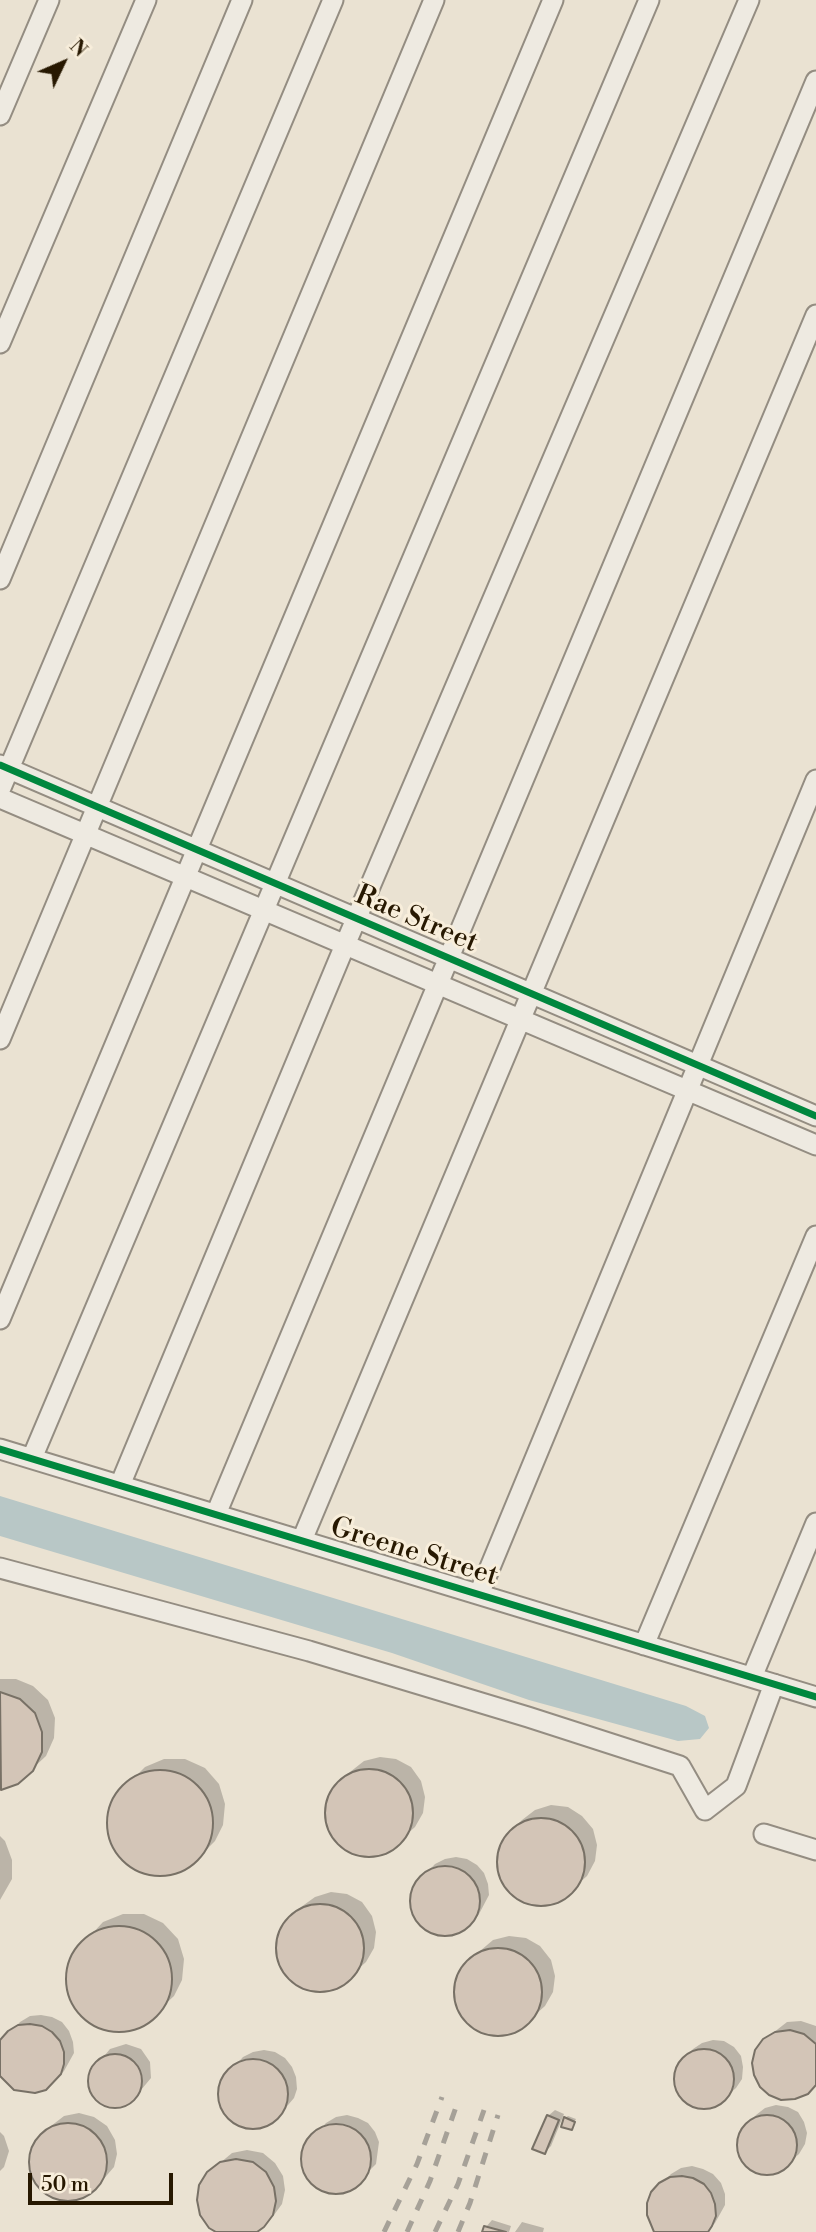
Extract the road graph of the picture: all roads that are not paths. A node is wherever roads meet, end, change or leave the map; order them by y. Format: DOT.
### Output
graph roads {
  1 [pos="49,0"];
  2 [pos="146,0"];
  3 [pos="242,0"];
  4 [pos="333,0"];
  5 [pos="435,0"];
  6 [pos="553,0"];
  7 [pos="649,0"];
  8 [pos="749,0"];
  9 [pos="816,81"];
  10 [pos="0,115"];
  11 [pos="816,315"];
  12 [pos="0,343"];
  13 [pos="0,579"];
  14 [pos="5,766"];
  15 [pos="816,780"];
  16 [pos="0,790"];
  17 [pos="0,798"];
  18 [pos="96,807"];
  19 [pos="85,834"];
  20 [pos="197,849"];
  21 [pos="185,877"];
  22 [pos="277,882"];
  23 [pos="265,911"];
  24 [pos="357,918"];
  25 [pos="345,945"];
  26 [pos="448,957"];
  27 [pos="437,984"];
  28 [pos="532,993"];
  29 [pos="521,1019"];
  30 [pos="0,1039"];
  31 [pos="698,1065"];
  32 [pos="688,1090"];
  33 [pos="816,1116"];
  34 [pos="816,1145"];
  35 [pos="816,1236"];
  36 [pos="0,1319"];
  37 [pos="0,1449"];
  38 [pos="32,1458"];
  39 [pos="120,1485"];
  40 [pos="216,1514"];
  41 [pos="816,1523"];
  42 [pos="302,1540"];
  43 [pos="0,1568"];
  44 [pos="480,1594"];
  45 [pos="644,1645"];
  46 [pos="752,1677"];
  47 [pos="774,1684"];
  48 [pos="816,1697"];
  49 [pos="764,1834"];
  50 [pos="816,1850"];
  1 -- 10 [label="street"];
  2 -- 12 [label="street"];
  3 -- 13 [label="street"];
  4 -- 14 [label="street"];
  5 -- 18 [label="street"];
  6 -- 20 [label="street"];
  7 -- 22 [label="street"];
  8 -- 24 [label="street"];
  9 -- 26 [label="street"];
  11 -- 28 [label="street"];
  14 -- 16 [label="street"];
  14 -- 18 [label="street, Rae Street"];
  15 -- 31 [label="street"];
  17 -- 19 [label="street, Rae Street"];
  18 -- 19 [label="street"];
  18 -- 20 [label="street, Rae Street"];
  19 -- 21 [label="street, Rae Street"];
  19 -- 30 [label="street"];
  20 -- 21 [label="street"];
  20 -- 22 [label="street, Rae Street"];
  21 -- 23 [label="street, Rae Street"];
  21 -- 36 [label="street"];
  22 -- 23 [label="street"];
  22 -- 24 [label="street, Rae Street"];
  23 -- 25 [label="street, Rae Street"];
  23 -- 38 [label="street"];
  24 -- 25 [label="street"];
  24 -- 26 [label="street, Rae Street"];
  25 -- 27 [label="street, Rae Street"];
  25 -- 39 [label="street"];
  26 -- 27 [label="street"];
  26 -- 28 [label="street, Rae Street"];
  27 -- 29 [label="street, Rae Street"];
  27 -- 40 [label="street"];
  28 -- 29 [label="street"];
  28 -- 31 [label="street, Rae Street"];
  29 -- 32 [label="street, Rae Street"];
  29 -- 42 [label="street"];
  31 -- 32 [label="street"];
  31 -- 33 [label="street, Rae Street"];
  32 -- 34 [label="street, Rae Street"];
  32 -- 44 [label="street"];
  35 -- 45 [label="street"];
  37 -- 38 [label="street, Greene Street"];
  38 -- 39 [label="street, Greene Street"];
  39 -- 40 [label="street, Greene Street"];
  40 -- 42 [label="street, Greene Street"];
  41 -- 46 [label="street"];
  42 -- 44 [label="street, Greene Street"];
  43 -- 47 [label="street"];
  44 -- 45 [label="street, Greene Street"];
  45 -- 46 [label="street, Greene Street"];
  46 -- 47 [label="street, Greene Street"];
  47 -- 48 [label="street, Greene Street"];
  49 -- 50 [label="street"];
}
